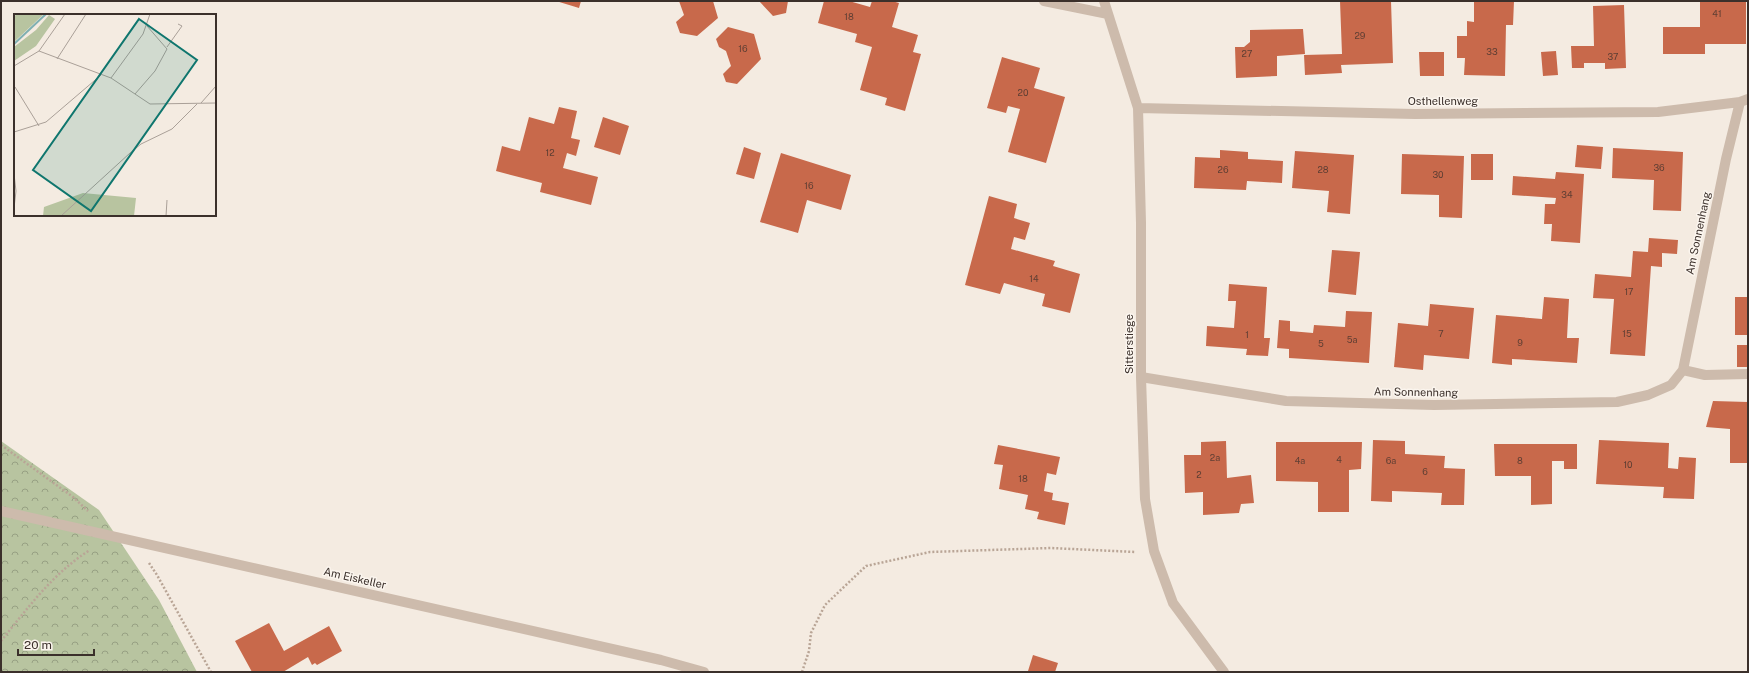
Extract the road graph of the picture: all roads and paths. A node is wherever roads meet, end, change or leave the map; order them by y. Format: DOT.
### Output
graph roads {
  1 [pos="1044,1"];
  2 [pos="1104,1"];
  3 [pos="1108,14"];
  4 [pos="1744,100"];
  5 [pos="1138,108"];
  6 [pos="1683,370"];
  7 [pos="1748,374"];
  8 [pos="1141,377"];
  9 [pos="1,444"];
  10 [pos="1,511"];
  11 [pos="91,514"];
  12 [pos="114,536"];
  13 [pos="131,539"];
  14 [pos="1154,551"];
  15 [pos="1,641"];
  16 [pos="211,672"];
  17 [pos="704,672"];
  18 [pos="802,672"];
  19 [pos="1224,672"];
  1 -- 3 [label="street"];
  2 -- 3 [label="street, Sitterstiege"];
  3 -- 5 [label="street, Sitterstiege"];
  4 -- 5 [label="street, Osthellenweg"];
  4 -- 6 [label="street, Am Sonnenhang"];
  5 -- 8 [label="street, Sitterstiege"];
  6 -- 7 [label="street"];
  6 -- 8 [label="street, Am Sonnenhang"];
  8 -- 14 [label="street, Sitterstiege"];
  9 -- 11 [label="path"];
  10 -- 12 [label="street, Am Eiskeller"];
  12 -- 13 [label="street, Am Eiskeller"];
  12 -- 15 [label="path"];
  13 -- 16 [label="path"];
  13 -- 17 [label="street, Am Eiskeller"];
  14 -- 18 [label="path"];
  14 -- 19 [label="street, Sitterstiege"];
}
